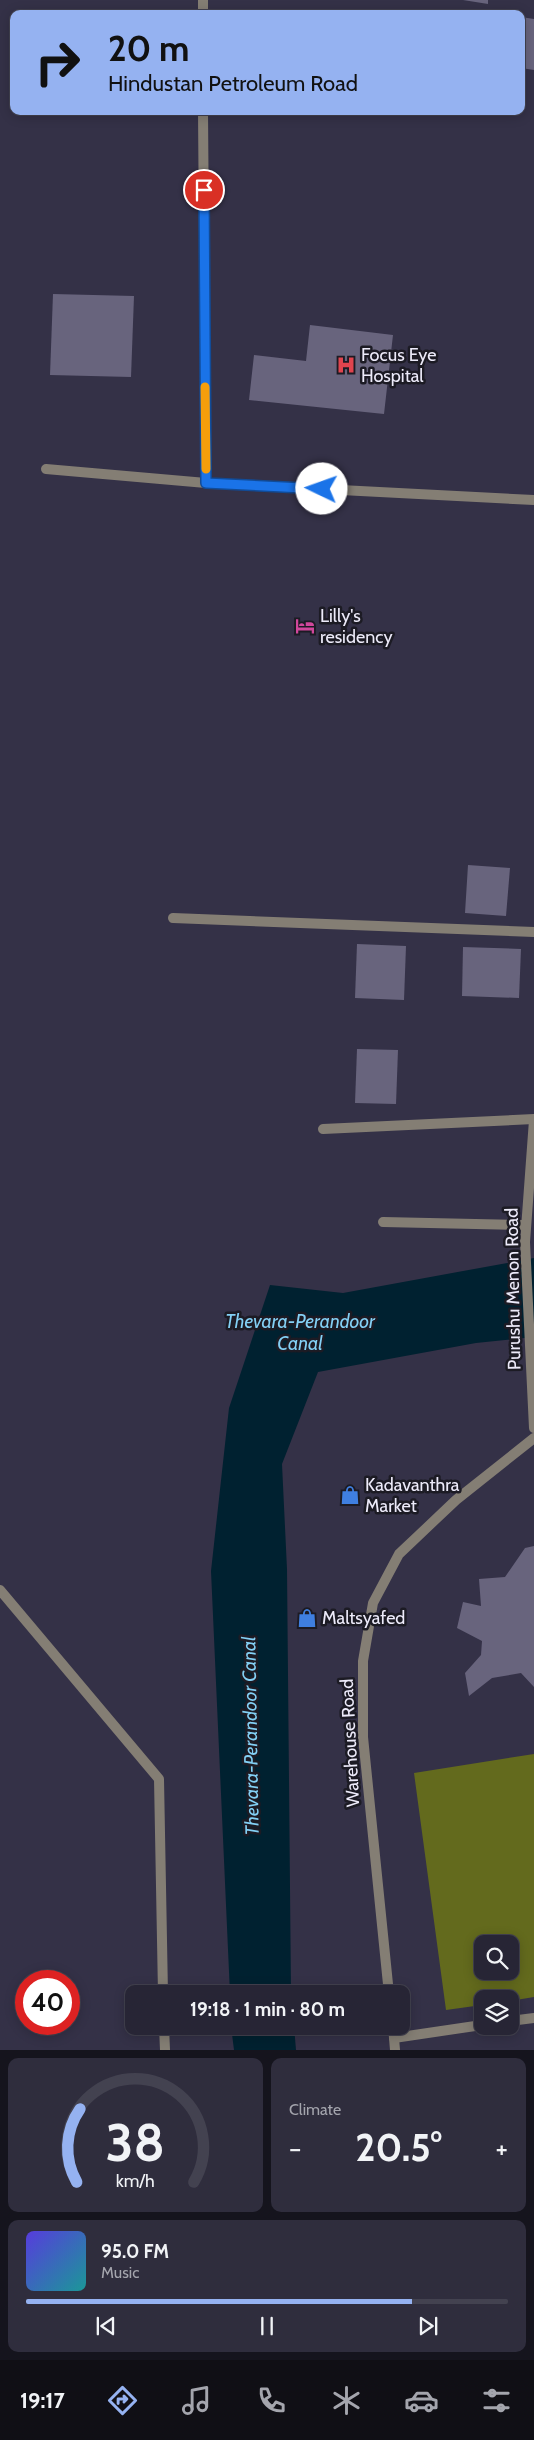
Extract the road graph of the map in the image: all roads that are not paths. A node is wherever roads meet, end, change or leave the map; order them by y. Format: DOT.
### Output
graph roads {
  1 [pos="204,115"];
  2 [pos="46,469"];
  3 [pos="206,483"];
  4 [pos="534,500"];
  5 [pos="173,918"];
  6 [pos="534,932"];
  7 [pos="534,1120"];
  8 [pos="323,1128"];
  9 [pos="383,1222"];
  10 [pos="526,1225"];
  11 [pos="534,1428"];
  12 [pos="534,1438"];
  13 [pos="0,1590"];
  14 [pos="163,1985"];
  15 [pos="388,1985"];
  16 [pos="534,2018"];
  17 [pos="519,2020"];
  18 [pos="474,2026"];
  19 [pos="164,2035"];
  20 [pos="394,2035"];
  21 [pos="394,2038"];
  22 [pos="165,2050"];
  23 [pos="396,2050"];
  1 -- 3 [label="street"];
  2 -- 3 [label="street"];
  3 -- 4 [label="street"];
  5 -- 6 [label="street"];
  7 -- 8 [label="street"];
  7 -- 10 [label="street, Purushu Menon Road"];
  9 -- 10 [label="street"];
  10 -- 11 [label="street, Purushu Menon Road"];
  12 -- 15 [label="street, Warehouse Road"];
  13 -- 14 [label="street"];
  16 -- 17 [label="street"];
  18 -- 21 [label="street"];
  19 -- 22 [label="street"];
  20 -- 21 [label="street"];
  21 -- 23 [label="street"];
}
